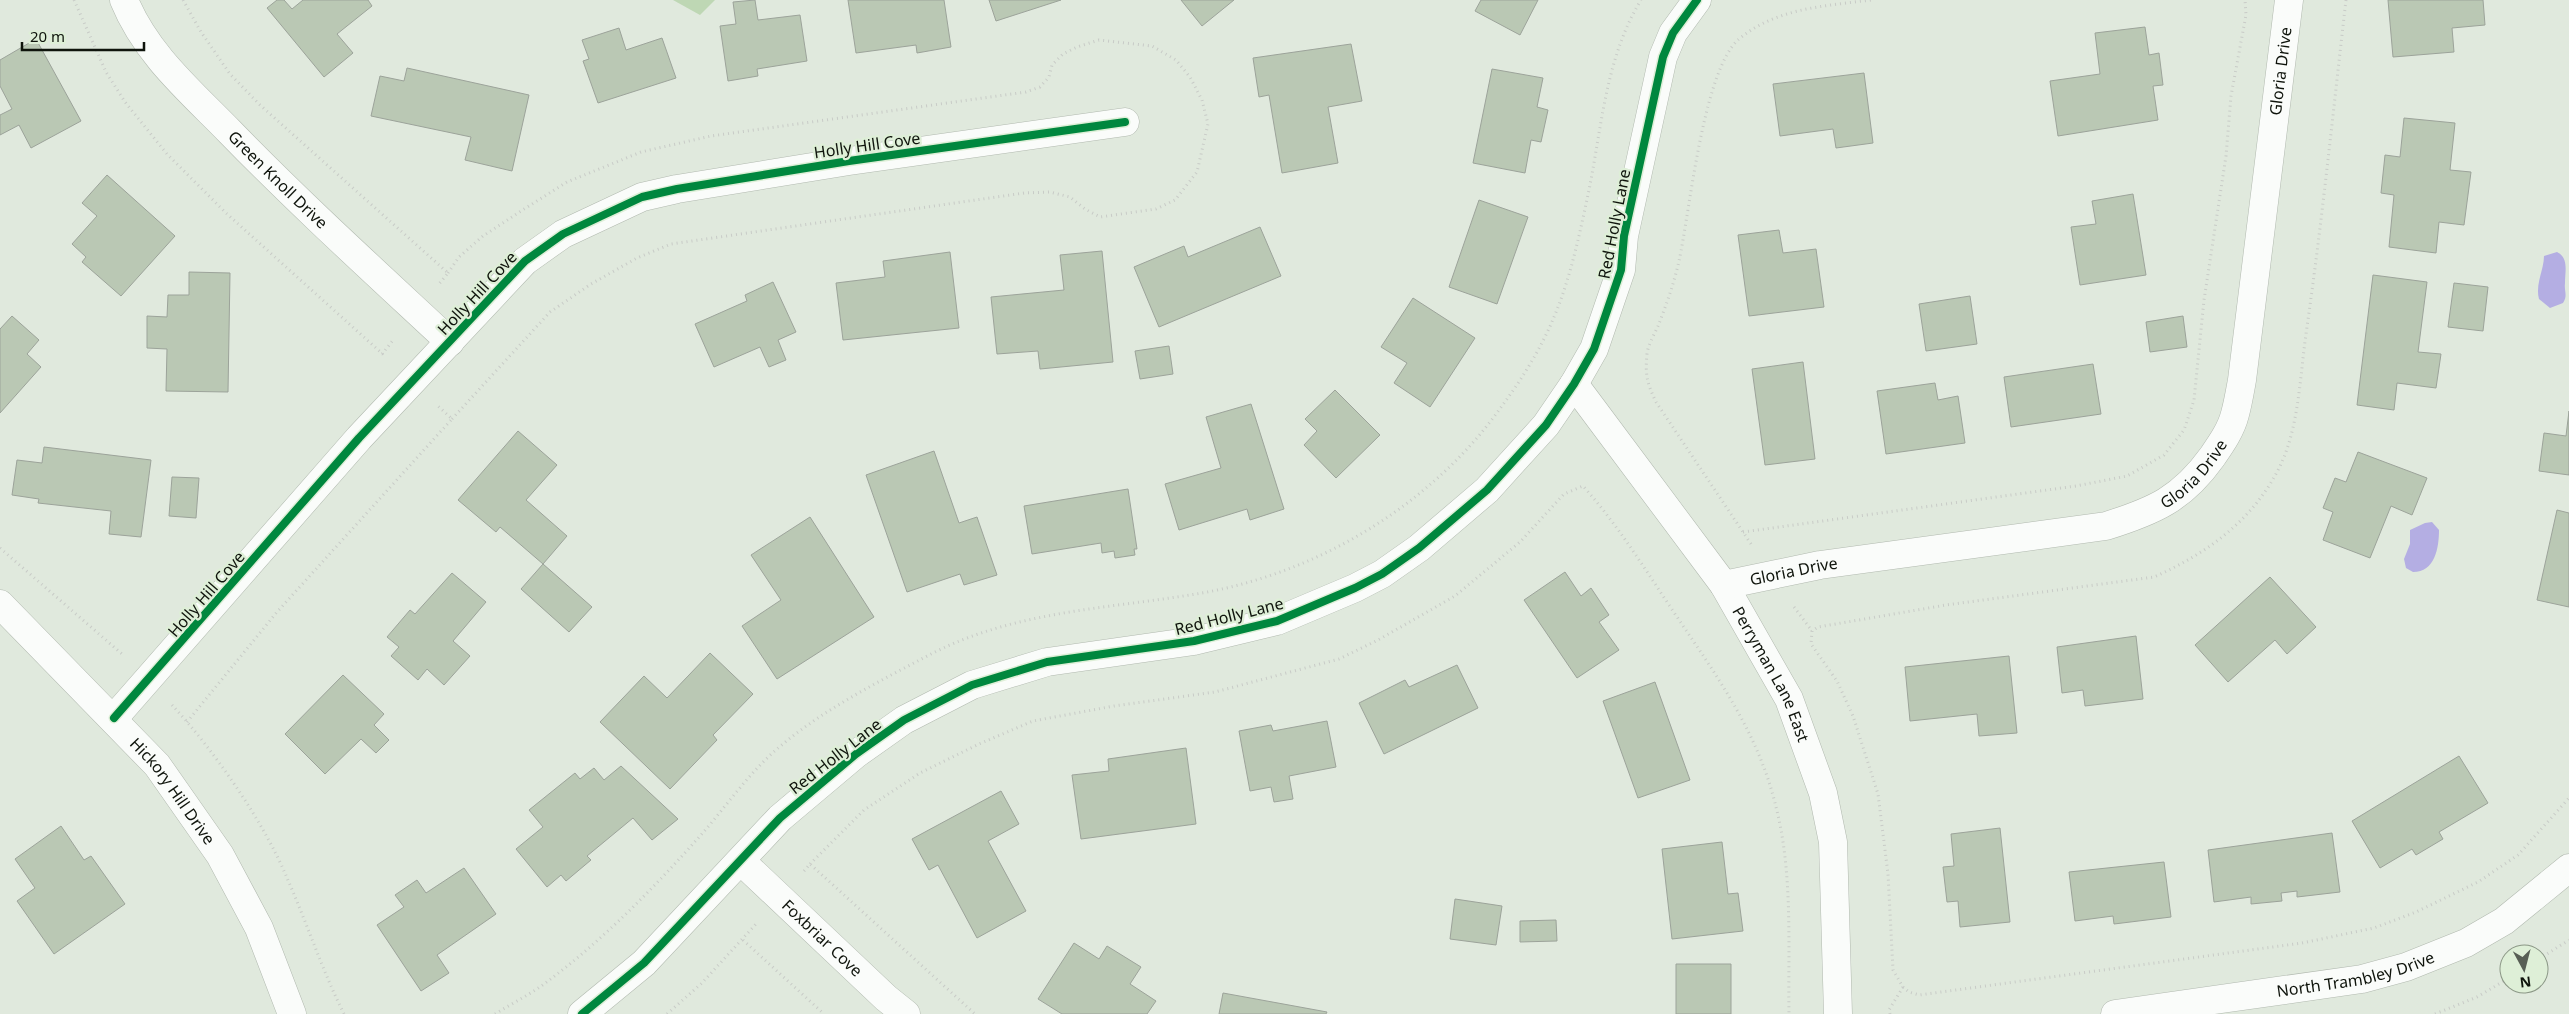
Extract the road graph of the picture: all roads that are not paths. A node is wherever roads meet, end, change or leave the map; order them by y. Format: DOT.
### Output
graph roads {
  1 [pos="124,0"];
  2 [pos="1697,0"];
  3 [pos="2289,0"];
  4 [pos="1125,122"];
  5 [pos="450,342"];
  6 [pos="1574,384"];
  7 [pos="1724,586"];
  8 [pos="0,604"];
  9 [pos="114,718"];
  10 [pos="741,861"];
  11 [pos="2569,868"];
  12 [pos="292,1014"];
  13 [pos="582,1014"];
  14 [pos="906,1014"];
  15 [pos="1838,1014"];
  16 [pos="2115,1014"];
  1 -- 5 [label="street, Green Knoll Drive"];
  2 -- 6 [label="street, Red Holly Lane"];
  3 -- 7 [label="street, Gloria Drive"];
  4 -- 5 [label="street, Holly Hill Cove"];
  5 -- 9 [label="street, Holly Hill Cove"];
  6 -- 7 [label="street, Perryman Lane East"];
  6 -- 10 [label="street, Red Holly Lane"];
  7 -- 15 [label="street, Perryman Lane East"];
  8 -- 9 [label="street, Hickory Hill Drive"];
  9 -- 12 [label="street, Hickory Hill Drive"];
  10 -- 13 [label="street, Red Holly Lane"];
  10 -- 14 [label="street, Foxbriar Cove"];
  11 -- 16 [label="street, North Trambley Drive"];
}
